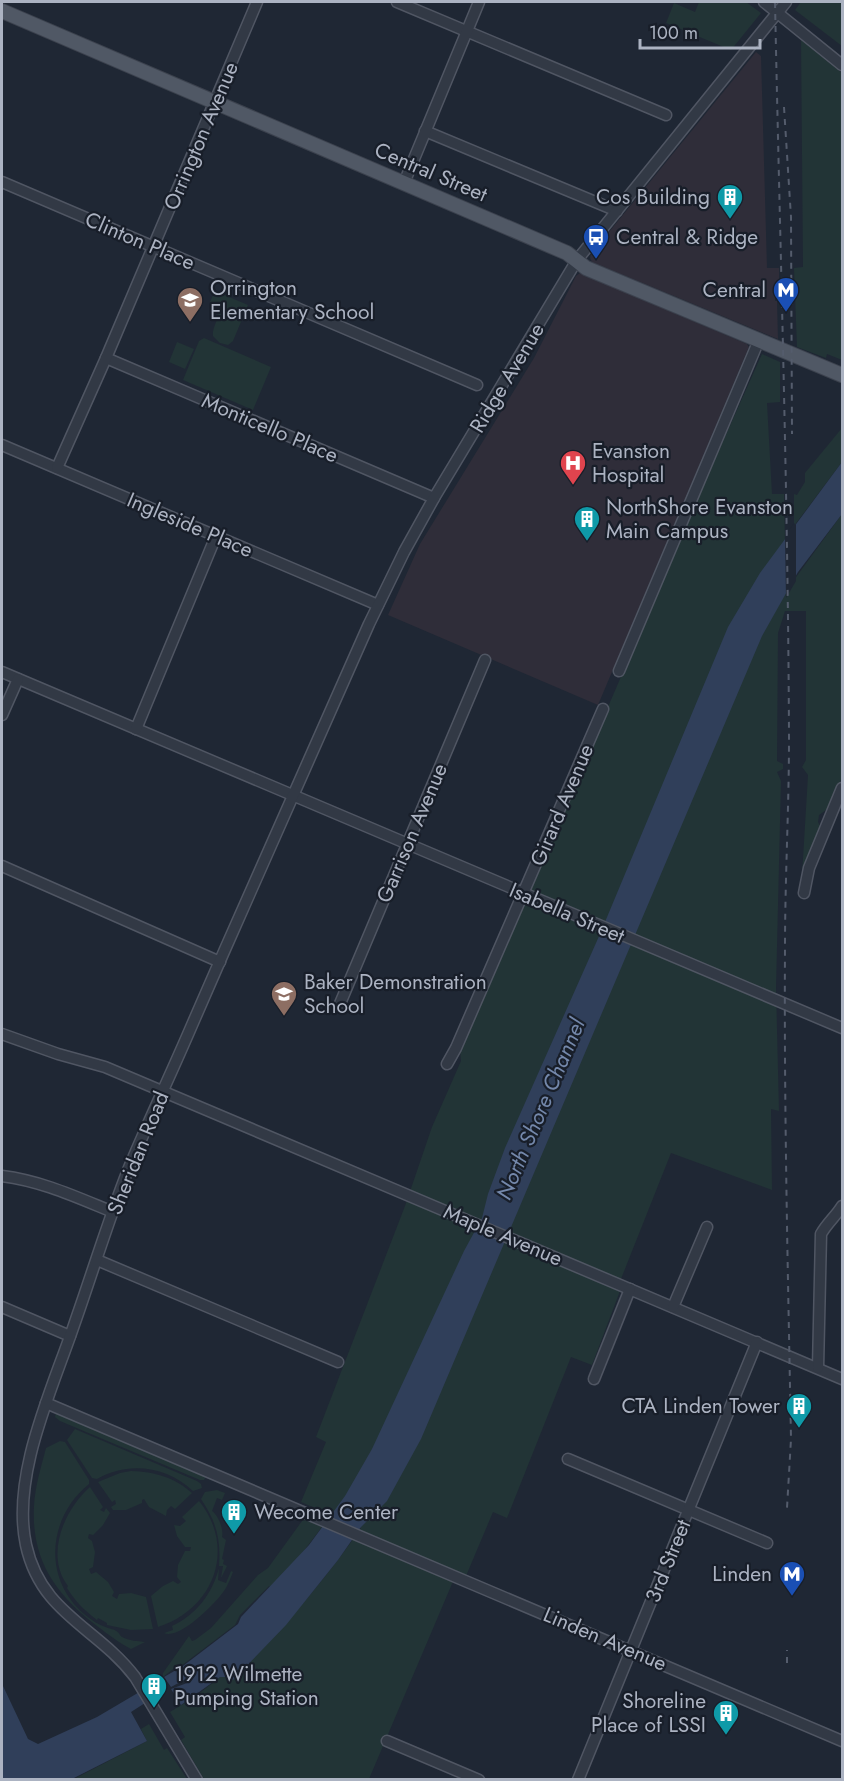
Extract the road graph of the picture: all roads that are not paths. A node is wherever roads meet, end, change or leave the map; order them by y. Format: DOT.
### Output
graph roads {
  1 [pos="257,2"];
  2 [pos="397,2"];
  3 [pos="479,2"];
  4 [pos="764,2"];
  5 [pos="786,2"];
  6 [pos="2,11"];
  7 [pos="777,12"];
  8 [pos="467,31"];
  9 [pos="843,65"];
  10 [pos="215,103"];
  11 [pos="666,115"];
  12 [pos="425,131"];
  13 [pos="2,182"];
  14 [pos="404,183"];
  15 [pos="617,211"];
  16 [pos="154,246"];
  17 [pos="578,260"];
  18 [pos="759,340"];
  19 [pos="106,358"];
  20 [pos="843,375"];
  21 [pos="477,385"];
  22 [pos="2,445"];
  23 [pos="57,468"];
  24 [pos="434,498"];
  25 [pos="216,536"];
  26 [pos="378,605"];
  27 [pos="485,660"];
  28 [pos="619,671"];
  29 [pos="2,672"];
  30 [pos="18,679"];
  31 [pos="603,710"];
  32 [pos="2,715"];
  33 [pos="136,729"];
  34 [pos="843,788"];
  35 [pos="293,796"];
  36 [pos="408,845"];
  37 [pos="2,866"];
  38 [pos="804,893"];
  39 [pos="523,894"];
  40 [pos="220,962"];
  41 [pos="339,1006"];
  42 [pos="843,1028"];
  43 [pos="2,1034"];
  44 [pos="447,1064"];
  45 [pos="163,1091"];
  46 [pos="2,1176"];
  47 [pos="843,1206"];
  48 [pos="113,1212"];
  49 [pos="707,1227"];
  50 [pos="97,1260"];
  51 [pos="630,1289"];
  52 [pos="2,1307"];
  53 [pos="673,1307"];
  54 [pos="70,1335"];
  55 [pos="757,1342"];
  56 [pos="338,1362"];
  57 [pos="818,1368"];
  58 [pos="843,1378"];
  59 [pos="594,1379"];
  60 [pos="46,1404"];
  61 [pos="568,1459"];
  62 [pos="689,1510"];
  63 [pos="767,1543"];
  64 [pos="632,1650"];
  65 [pos="387,1741"];
  66 [pos="843,1741"];
  67 [pos="197,1779"];
  68 [pos="479,1779"];
  69 [pos="578,1779"];
  1 -- 10 [label="street, Orrington Avenue"];
  2 -- 8 [label="street"];
  3 -- 8 [label="street"];
  4 -- 7 [label="street"];
  5 -- 7 [label="street, Ridge Avenue"];
  6 -- 10 [label="main road, Central Street"];
  7 -- 9 [label="street"];
  7 -- 15 [label="street, Ridge Avenue"];
  8 -- 11 [label="street"];
  8 -- 12 [label="street"];
  10 -- 14 [label="main road, Central Street"];
  10 -- 16 [label="street, Orrington Avenue"];
  12 -- 14 [label="street"];
  12 -- 15 [label="street"];
  13 -- 16 [label="street, Clinton Place"];
  14 -- 17 [label="main road, Central Street"];
  15 -- 17 [label="street, Ridge Avenue"];
  16 -- 19 [label="street, Orrington Avenue"];
  16 -- 21 [label="street, Clinton Place"];
  17 -- 18 [label="main road, Central Street"];
  17 -- 24 [label="street, Ridge Avenue"];
  18 -- 20 [label="main road, Central Street"];
  18 -- 28 [label="street"];
  19 -- 23 [label="street, Orrington Avenue"];
  19 -- 24 [label="street, Monticello Place"];
  22 -- 23 [label="street, Ingleside Place"];
  23 -- 25 [label="street, Ingleside Place"];
  24 -- 26 [label="street, Ridge Avenue"];
  25 -- 26 [label="street, Ingleside Place"];
  25 -- 33 [label="street"];
  26 -- 35 [label="street, Ridge Avenue"];
  27 -- 36 [label="street, Garrison Avenue"];
  29 -- 30 [label="street"];
  30 -- 32 [label="street"];
  30 -- 33 [label="street"];
  31 -- 39 [label="street, Girard Avenue"];
  33 -- 35 [label="street"];
  34 -- 38 [label="street"];
  35 -- 36 [label="street, Isabella Street"];
  35 -- 40 [label="street, Sheridan Road"];
  36 -- 39 [label="street, Isabella Street"];
  36 -- 41 [label="street, Garrison Avenue"];
  37 -- 40 [label="street"];
  39 -- 42 [label="street, Isabella Street"];
  39 -- 44 [label="street, Girard Avenue"];
  40 -- 45 [label="street, Sheridan Road"];
  43 -- 45 [label="street, Maple Avenue"];
  45 -- 48 [label="street, Sheridan Road"];
  45 -- 51 [label="street, Maple Avenue"];
  46 -- 48 [label="street"];
  47 -- 57 [label="street"];
  48 -- 50 [label="street, Sheridan Road"];
  49 -- 53 [label="street"];
  50 -- 54 [label="street, Sheridan Road"];
  50 -- 56 [label="street"];
  51 -- 53 [label="street, Maple Avenue"];
  51 -- 59 [label="street"];
  52 -- 54 [label="street"];
  53 -- 55 [label="street, Maple Avenue"];
  54 -- 60 [label="street, Sheridan Road"];
  55 -- 57 [label="street, Maple Avenue"];
  55 -- 62 [label="street, 3rd Street"];
  57 -- 58 [label="street, Maple Avenue"];
  60 -- 64 [label="street, Linden Avenue"];
  60 -- 67 [label="street, Sheridan Road"];
  61 -- 62 [label="street"];
  62 -- 63 [label="street"];
  62 -- 64 [label="street, 3rd Street"];
  64 -- 66 [label="street, Linden Avenue"];
  64 -- 69 [label="street, 3rd Street"];
  65 -- 68 [label="street"];
}
